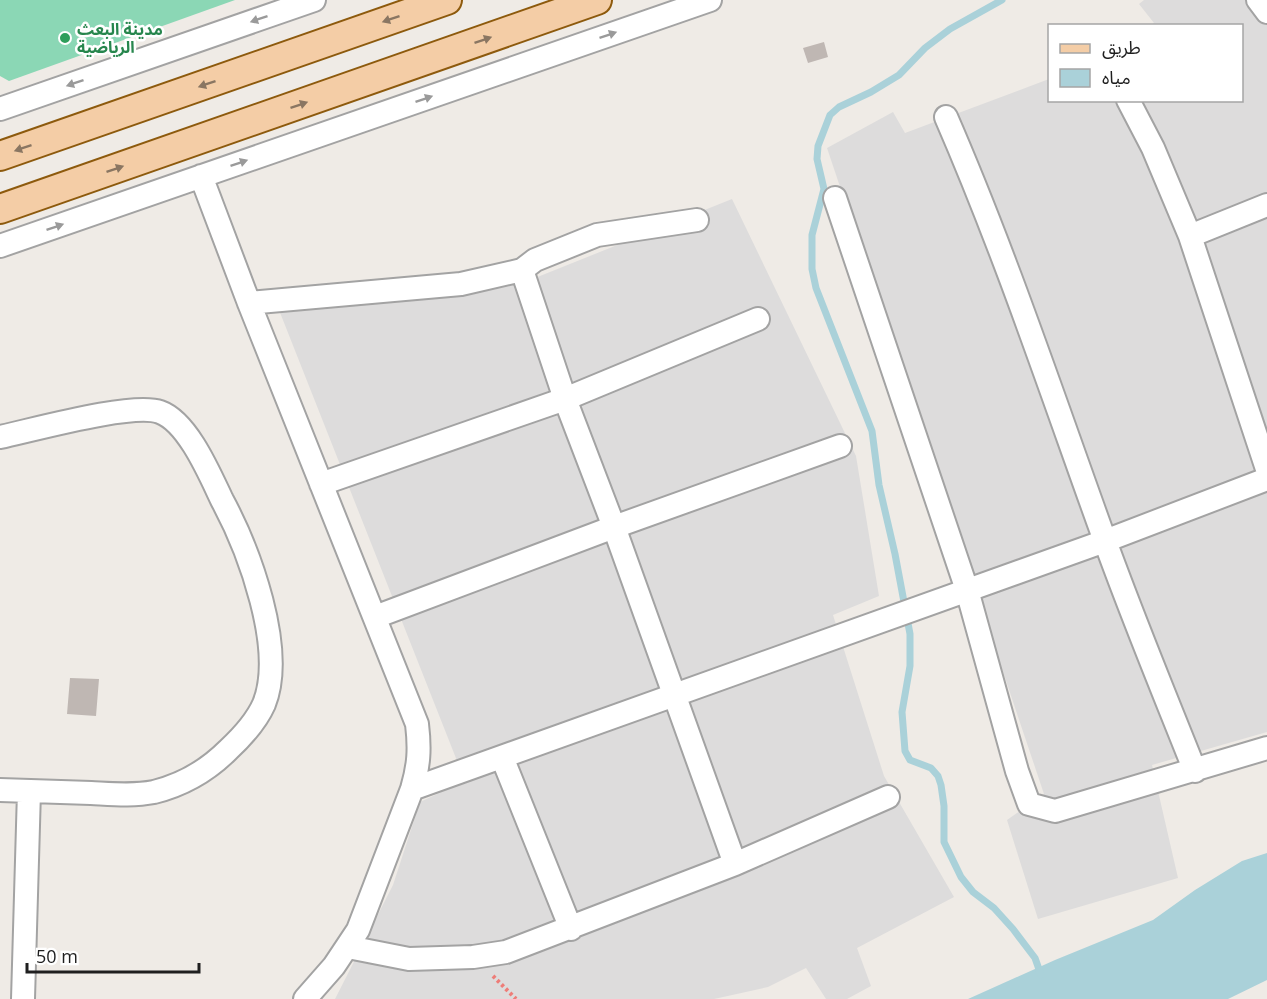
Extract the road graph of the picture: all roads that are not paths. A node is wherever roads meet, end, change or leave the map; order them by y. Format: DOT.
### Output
graph roads {
  1 [pos="314,0"];
  2 [pos="447,0"];
  3 [pos="597,0"];
  4 [pos="710,0"];
  5 [pos="1258,0"];
  6 [pos="1267,12"];
  7 [pos="1129,102"];
  8 [pos="0,109"];
  9 [pos="946,117"];
  10 [pos="0,156"];
  11 [pos="201,176"];
  12 [pos="835,198"];
  13 [pos="1267,206"];
  14 [pos="0,209"];
  15 [pos="697,220"];
  16 [pos="1191,236"];
  17 [pos="0,246"];
  18 [pos="522,270"];
  19 [pos="249,303"];
  20 [pos="758,319"];
  21 [pos="566,399"];
  22 [pos="0,437"];
  23 [pos="840,446"];
  24 [pos="1267,469"];
  25 [pos="1267,479"];
  26 [pos="321,484"];
  27 [pos="615,527"];
  28 [pos="1105,541"];
  29 [pos="967,590"];
  30 [pos="375,617"];
  31 [pos="674,695"];
  32 [pos="1267,748"];
  33 [pos="501,757"];
  34 [pos="1195,771"];
  35 [pos="412,789"];
  36 [pos="0,790"];
  37 [pos="29,791"];
  38 [pos="888,798"];
  39 [pos="735,864"];
  40 [pos="571,928"];
  41 [pos="348,947"];
  42 [pos="23,999"];
  43 [pos="305,999"];
  1 -- 8 [label="street, one-way"];
  2 -- 10 [label="main road, one-way"];
  14 -- 3 [label="main road, one-way"];
  11 -- 4 [label="street, one-way"];
  5 -- 6 [label="street"];
  7 -- 16 [label="street"];
  9 -- 28 [label="street"];
  17 -- 11 [label="street, one-way"];
  11 -- 19 [label="street"];
  12 -- 29 [label="street"];
  13 -- 16 [label="street"];
  15 -- 18 [label="street"];
  16 -- 24 [label="street"];
  18 -- 19 [label="street"];
  18 -- 21 [label="street"];
  19 -- 26 [label="street"];
  20 -- 21 [label="street"];
  21 -- 26 [label="street"];
  21 -- 27 [label="street"];
  22 -- 37 [label="street"];
  23 -- 27 [label="street"];
  25 -- 28 [label="street"];
  26 -- 30 [label="street"];
  27 -- 30 [label="street"];
  27 -- 31 [label="street"];
  28 -- 29 [label="street"];
  28 -- 34 [label="street"];
  29 -- 31 [label="street"];
  29 -- 34 [label="street"];
  30 -- 35 [label="street"];
  31 -- 33 [label="street"];
  31 -- 39 [label="street"];
  32 -- 34 [label="street"];
  33 -- 35 [label="street"];
  33 -- 40 [label="street"];
  35 -- 41 [label="street"];
  36 -- 37 [label="street"];
  37 -- 42 [label="street"];
  38 -- 39 [label="street"];
  39 -- 40 [label="street"];
  40 -- 41 [label="street"];
  41 -- 43 [label="street"];
}
